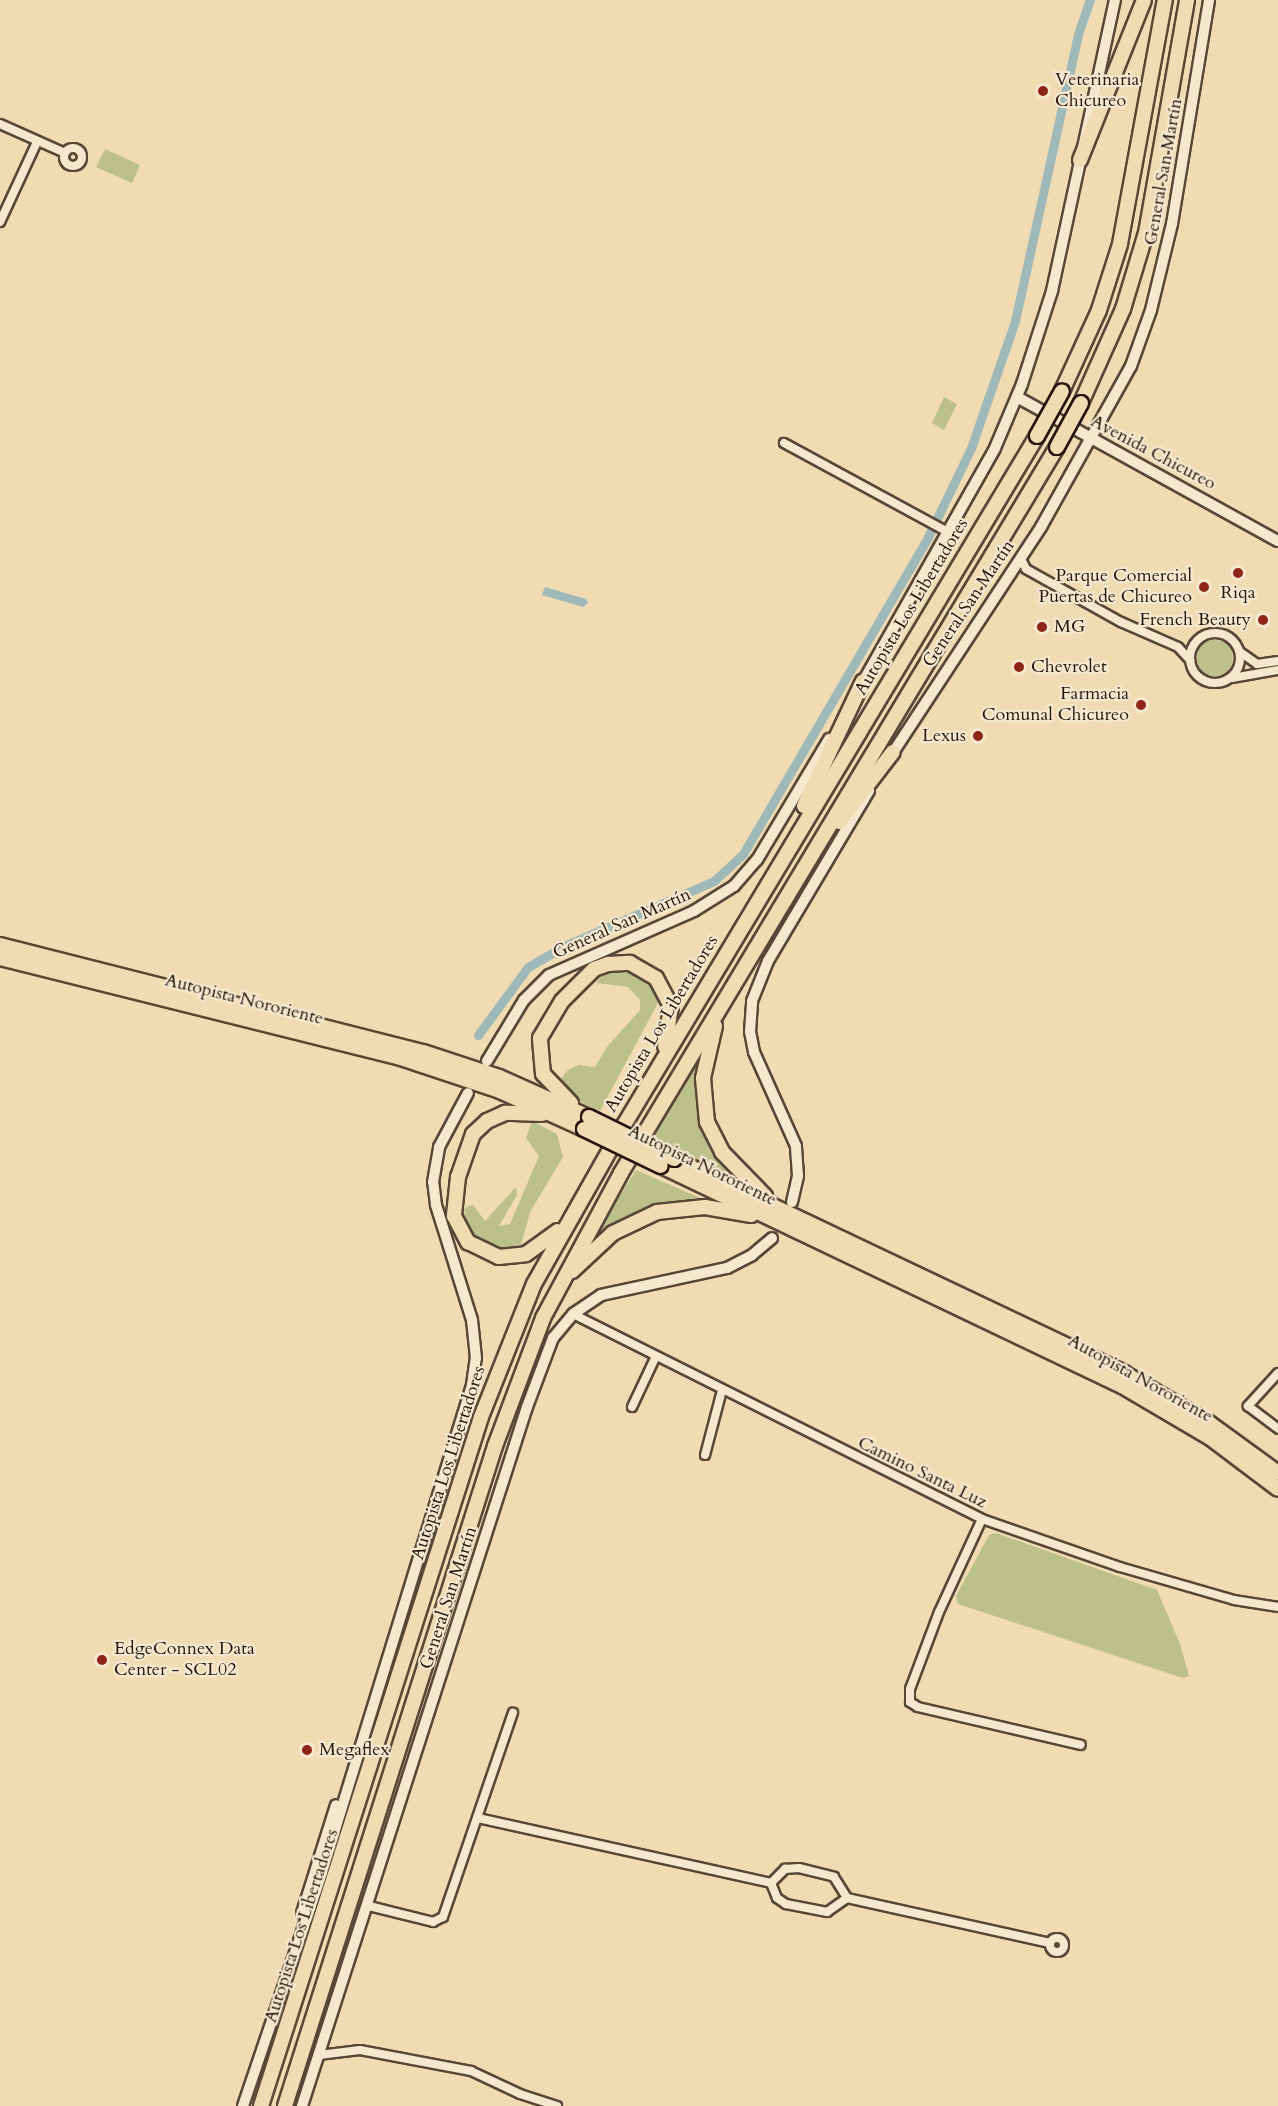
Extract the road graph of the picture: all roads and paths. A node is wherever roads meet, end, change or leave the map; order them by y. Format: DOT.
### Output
graph roads {
  1 [pos="1115,0"];
  2 [pos="1144,0"];
  3 [pos="1165,0"];
  4 [pos="1187,0"];
  5 [pos="1209,0"];
  6 [pos="0,124"];
  7 [pos="37,141"];
  8 [pos="65,153"];
  9 [pos="1080,160"];
  10 [pos="0,222"];
  11 [pos="1017,397"];
  12 [pos="1091,439"];
  13 [pos="784,443"];
  14 [pos="950,533"];
  15 [pos="1277,541"];
  16 [pos="1019,565"];
  17 [pos="1197,641"];
  18 [pos="1173,644"];
  19 [pos="1240,652"];
  20 [pos="1190,660"];
  21 [pos="1278,661"];
  22 [pos="1278,670"];
  23 [pos="1231,678"];
  24 [pos="863,681"];
  25 [pos="893,752"];
  26 [pos="784,854"];
  27 [pos="801,870"];
  28 [pos="0,945"];
  29 [pos="0,958"];
  30 [pos="728,993"];
  31 [pos="487,1061"];
  32 [pos="661,1063"];
  33 [pos="468,1093"];
  34 [pos="561,1118"];
  35 [pos="587,1123"];
  36 [pos="792,1202"];
  37 [pos="795,1216"];
  38 [pos="771,1219"];
  39 [pos="566,1224"];
  40 [pos="772,1238"];
  41 [pos="554,1294"];
  42 [pos="573,1314"];
  43 [pos="656,1356"];
  44 [pos="1278,1373"];
  45 [pos="722,1390"];
  46 [pos="632,1407"];
  47 [pos="1278,1429"];
  48 [pos="705,1455"];
  49 [pos="1278,1473"];
  50 [pos="1278,1489"];
  51 [pos="982,1519"];
  52 [pos="1278,1606"];
  53 [pos="513,1713"];
  54 [pos="1081,1745"];
  55 [pos="478,1818"];
  56 [pos="771,1882"];
  57 [pos="847,1898"];
  58 [pos="369,1906"];
  59 [pos="1050,1944"];
  60 [pos="320,2055"];
  61 [pos="243,2106"];
  62 [pos="261,2106"];
  63 [pos="285,2106"];
  64 [pos="302,2106"];
  65 [pos="557,2106"];
  1 -- 9 [label="street, General San Martín"];
  2 -- 9 [label="highway"];
  3 -- 26 [label="highway, Autopista Los Libertadores, bridge"];
  4 -- 27 [label="highway, bridge"];
  5 -- 12 [label="street, General San Martín"];
  6 -- 7 [label="street"];
  7 -- 8 [label="street"];
  7 -- 10 [label="street"];
  9 -- 11 [label="street, General San Martín"];
  11 -- 12 [label="street, Avenida Chicureo"];
  11 -- 14 [label="street, General San Martín"];
  12 -- 15 [label="street, Avenida Chicureo"];
  12 -- 16 [label="street, General San Martín"];
  13 -- 14 [label="street"];
  14 -- 24 [label="street, General San Martín"];
  16 -- 18 [label="street"];
  16 -- 25 [label="street, General San Martín"];
  17 -- 18 [label="street"];
  17 -- 19 [label="street"];
  17 -- 20 [label="street"];
  18 -- 20 [label="street"];
  19 -- 21 [label="street"];
  19 -- 23 [label="street"];
  20 -- 23 [label="street"];
  22 -- 23 [label="street"];
  24 -- 26 [label="highway"];
  24 -- 31 [label="street, General San Martín"];
  25 -- 27 [label="highway"];
  25 -- 36 [label="street, General San Martín"];
  26 -- 32 [label="highway, Autopista Los Libertadores"];
  27 -- 30 [label="highway"];
  28 -- 35 [label="highway, Autopista Nororiente"];
  29 -- 34 [label="highway, Autopista Nororiente"];
  30 -- 37 [label="highway"];
  30 -- 41 [label="highway"];
  32 -- 35 [label="highway"];
  32 -- 39 [label="highway, Autopista Los Libertadores"];
  33 -- 61 [label="street"];
  34 -- 35 [label="highway, Autopista Nororiente"];
  34 -- 39 [label="highway"];
  35 -- 37 [label="highway, Autopista Nororiente, bridge"];
  35 -- 38 [label="highway, Autopista Nororiente, bridge"];
  37 -- 49 [label="highway, Autopista Nororiente"];
  38 -- 41 [label="highway"];
  38 -- 50 [label="highway, Autopista Nororiente"];
  39 -- 62 [label="highway, Autopista Los Libertadores"];
  40 -- 42 [label="street, General San Martín"];
  41 -- 63 [label="highway"];
  42 -- 43 [label="street, Camino Santa Luz"];
  42 -- 58 [label="street, General San Martín"];
  43 -- 45 [label="street, Camino Santa Luz"];
  43 -- 46 [label="street"];
  44 -- 47 [label="street"];
  45 -- 48 [label="street"];
  45 -- 51 [label="street, Camino Santa Luz"];
  51 -- 52 [label="street, Camino Santa Luz"];
  51 -- 54 [label="street"];
  53 -- 55 [label="street"];
  55 -- 56 [label="street"];
  55 -- 58 [label="street"];
  56 -- 57 [label="street"];
  56 -- 57 [label="street"];
  57 -- 59 [label="street"];
  58 -- 60 [label="street, General San Martín"];
  60 -- 64 [label="street, General San Martín"];
  60 -- 65 [label="street"];
}
